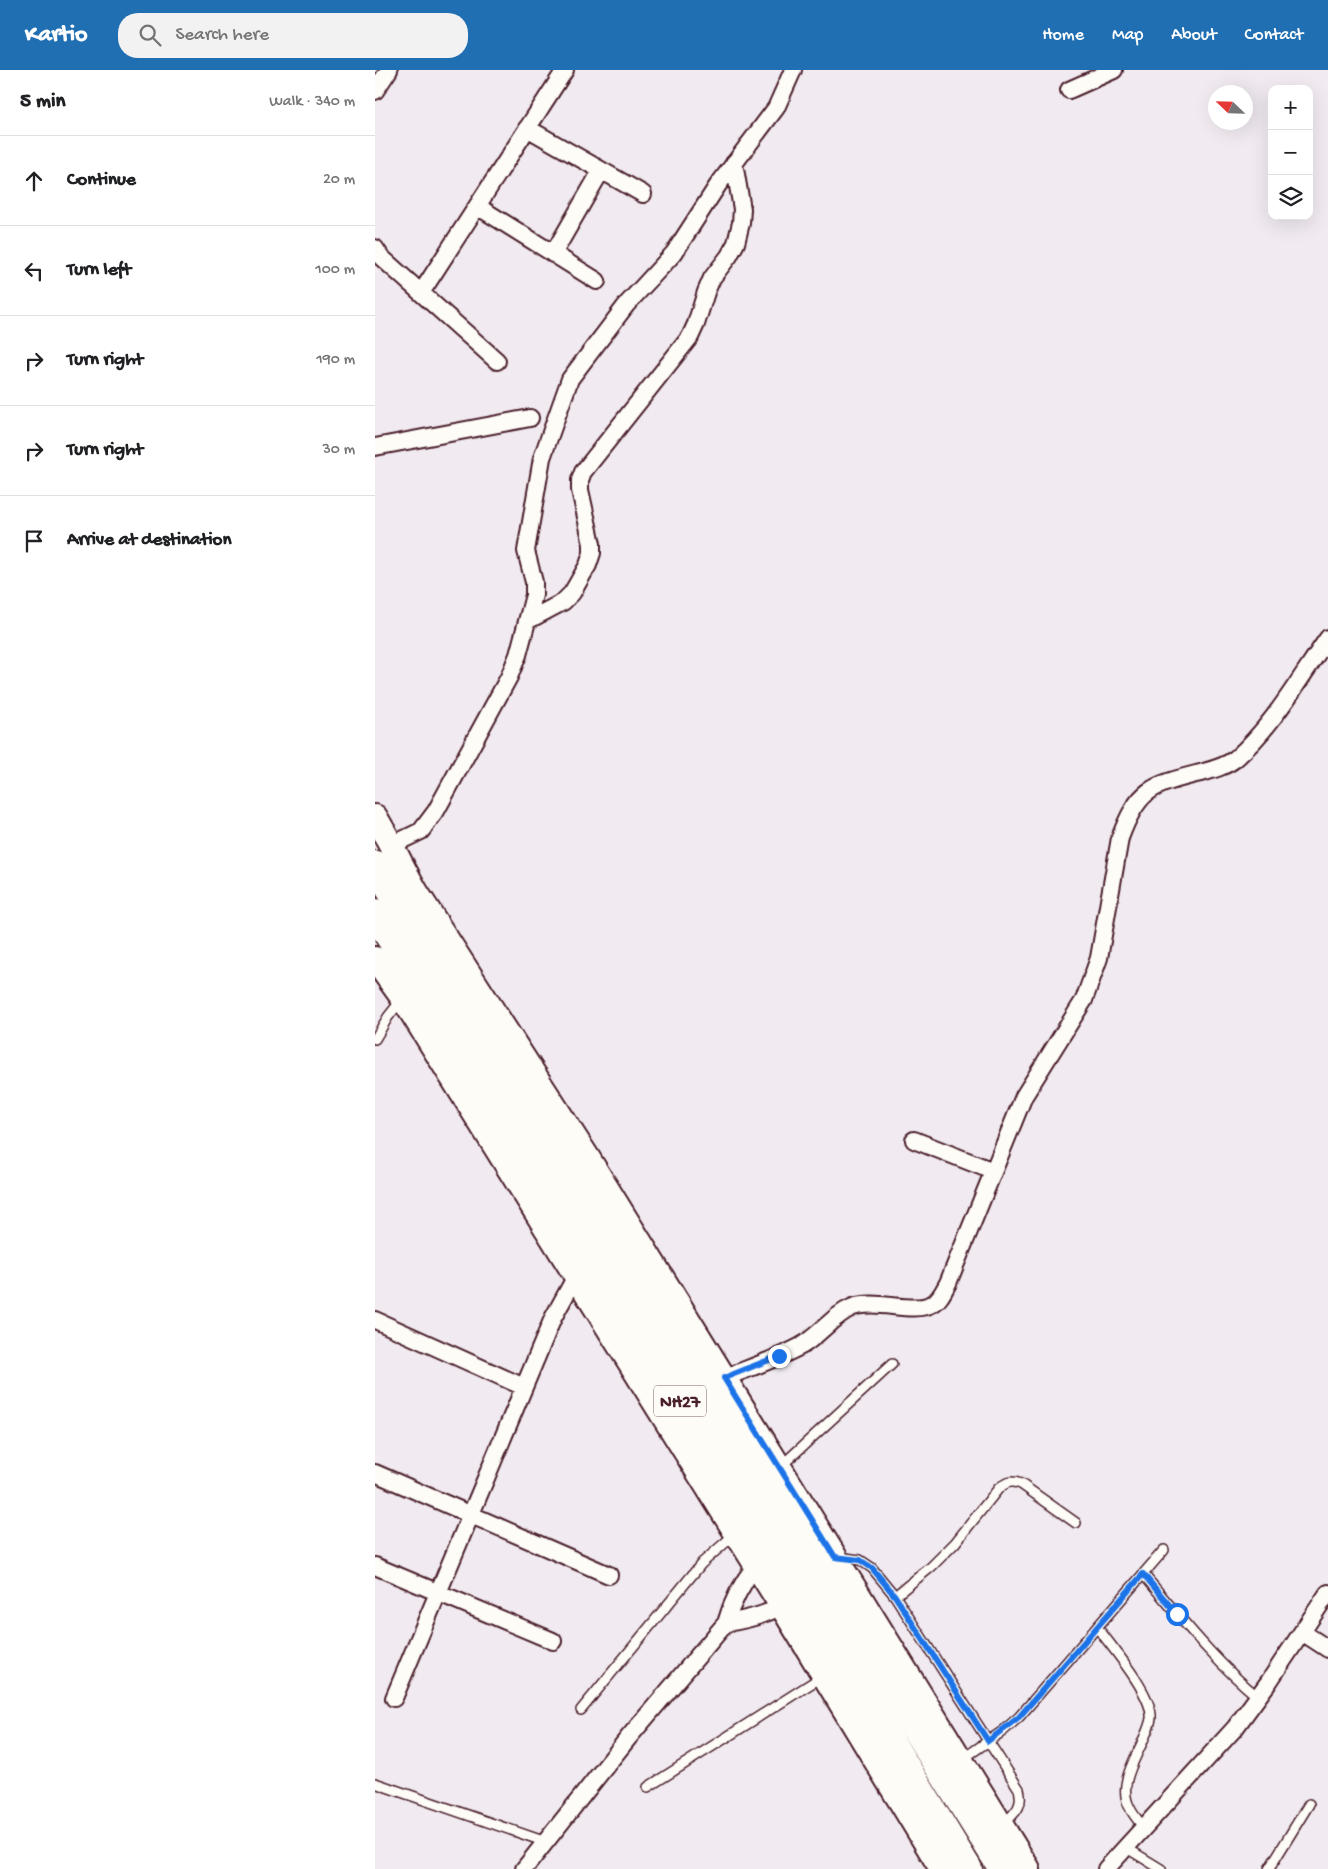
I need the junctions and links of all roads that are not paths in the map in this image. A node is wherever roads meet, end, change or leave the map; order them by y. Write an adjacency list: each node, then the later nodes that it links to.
1 (389, 70): 6 (street)
2 (565, 70): 7 (street)
3 (793, 70): 8 (street)
4 (1114, 70): 5 (street)
5 (1069, 90)
6 (375, 91)
7 (527, 128): 9 (street); 11 (street)
8 (735, 163): 19 (street); 19 (street)
9 (601, 171): 10 (street); 12 (street)
10 (643, 194)
11 (477, 206): 12 (street); 15 (street)
12 (553, 254): 14 (street)
13 (377, 255): 15 (street)
14 (597, 281)
15 (421, 293): 16 (street)
16 (497, 361)
17 (530, 418): 18 (street)
18 (375, 447)
19 (527, 621): 22 (street)
20 (1328, 638): 29 (street)
21 (375, 817): 22 (street)
22 (384, 855): 23 (highway, NH27)
23 (410, 902): 33 (street); 71 (highway, NH27)
24 (382, 924): 70 (highway, NH27)
25 (376, 961): 26 (street)
26 (403, 998): 27 (lane); 30 (street)
27 (375, 1040)
28 (914, 1140): 29 (street)
29 (993, 1171): 33 (street)
30 (576, 1276): 34 (street); 39 (street)
31 (375, 1320): 34 (street)
32 (892, 1364): 35 (lane)
33 (724, 1378): 35 (street)
34 (524, 1387): 37 (street)
35 (779, 1468): 41 (street)
36 (375, 1474): 37 (street)
37 (471, 1514): 44 (street); 46 (street)
38 (1076, 1524): 48 (lane)
39 (736, 1534): 42 (street); 58 (lane)
40 (1164, 1550): 45 (lane)
41 (835, 1557): 48 (lane); 60 (street)
42 (756, 1565): 49 (street); 50 (street)
43 (375, 1566): 46 (street)
44 (609, 1574)
45 (1143, 1574): 51 (lane); 56 (lane)
46 (438, 1593): 53 (street); 57 (street)
47 (1328, 1593): 52 (street)
48 (895, 1596): 59 (lane)
49 (782, 1606): 50 (street); 55 (street)
50 (725, 1623): 66 (street)
51 (1097, 1627): 59 (lane); 65 (lane)
52 (1302, 1632): 54 (street); 56 (street)
53 (553, 1641)
54 (1328, 1649)
55 (824, 1675): 62 (lane); 69 (street)
56 (1258, 1697): 65 (street)
57 (394, 1698)
58 (581, 1710)
59 (988, 1741): 60 (lane); 64 (lane)
60 (961, 1760): 64 (street)
61 (375, 1783): 66 (lane)
62 (648, 1787)
63 (1309, 1804): 75 (lane)
64 (1002, 1826): 72 (street)
65 (1143, 1827): 67 (street)
66 (546, 1842): 68 (street)
67 (1125, 1847): 73 (street); 74 (lane)
68 (524, 1869)
69 (942, 1869)
70 (968, 1869)
71 (1003, 1869)
72 (1028, 1869)
73 (1106, 1869)
74 (1161, 1869)
75 (1269, 1869)

